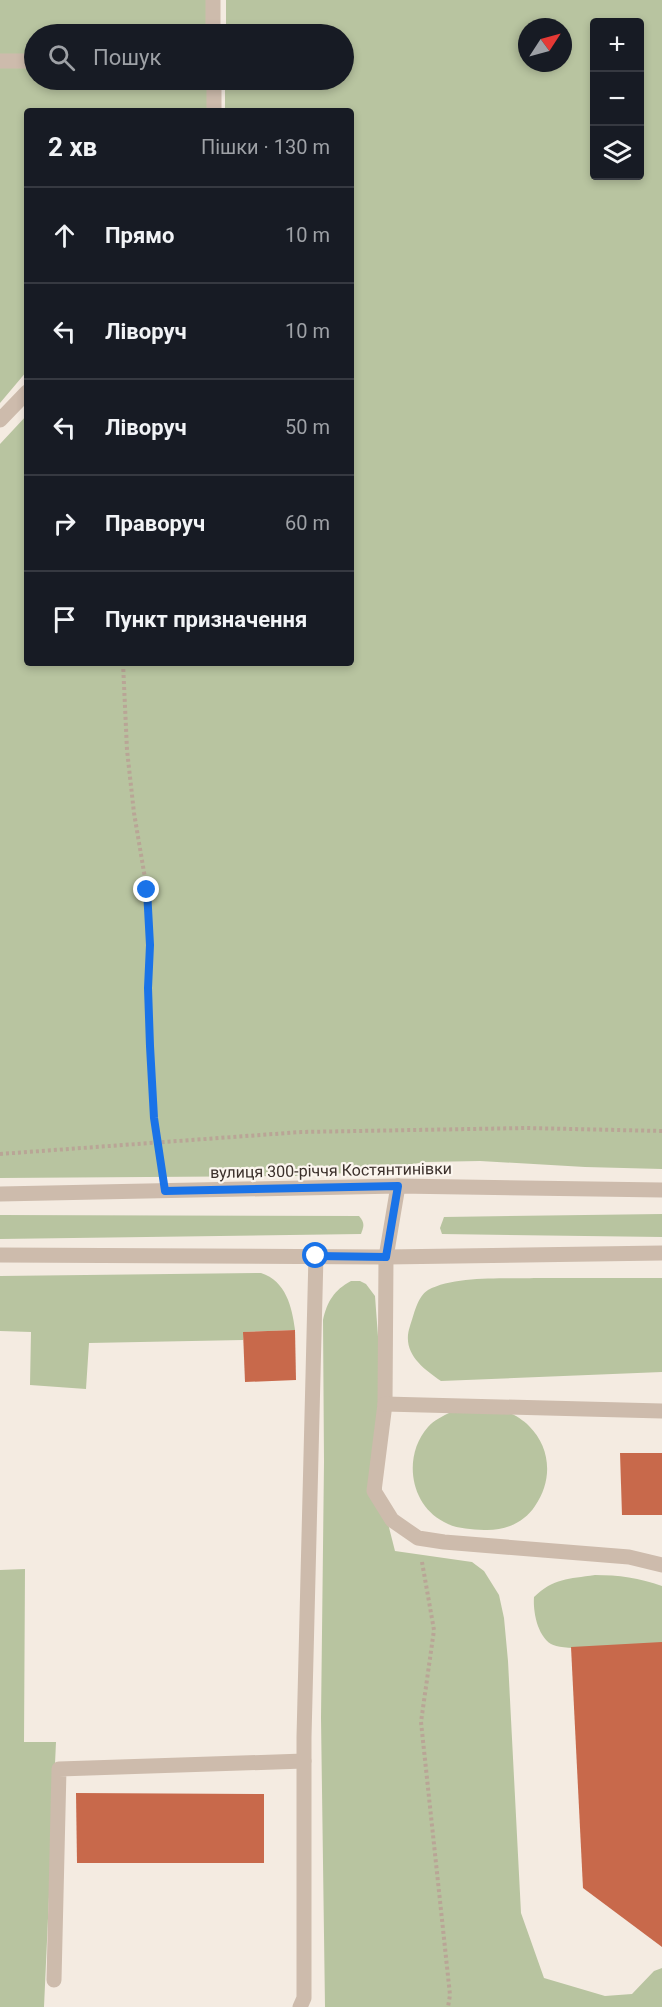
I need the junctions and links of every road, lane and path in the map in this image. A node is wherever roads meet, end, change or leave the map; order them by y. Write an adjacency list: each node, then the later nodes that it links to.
1 (213, 0): 2 (street)
2 (213, 24)
3 (0, 61): 4 (street)
4 (24, 61)
5 (214, 90): 6 (street)
6 (214, 108)
7 (24, 395): 8 (street)
8 (0, 420)
9 (123, 666): 11 (path)
10 (662, 1131): 11 (path)
11 (158, 1143): 12 (path); 15 (path)
12 (0, 1154)
13 (398, 1186): 14 (street, вулиця 300-річчя Костянтинівки); 15 (street, вулиця 300-річчя Костянтинівки); 20 (street)
14 (662, 1190)
15 (165, 1191): 16 (street, вулиця 300-річчя Костянтинівки)
16 (0, 1194)
17 (662, 1253): 20 (street)
18 (0, 1255): 19 (street)
19 (316, 1256): 20 (street); 25 (street)
20 (386, 1257): 21 (street)
21 (385, 1404): 22 (street); 23 (street)
22 (662, 1411)
23 (418, 1538): 24 (street); 28 (path)
24 (662, 1565)
25 (304, 1761): 26 (street); 27 (street)
26 (54, 1980)
27 (300, 2007)
28 (448, 2007)

